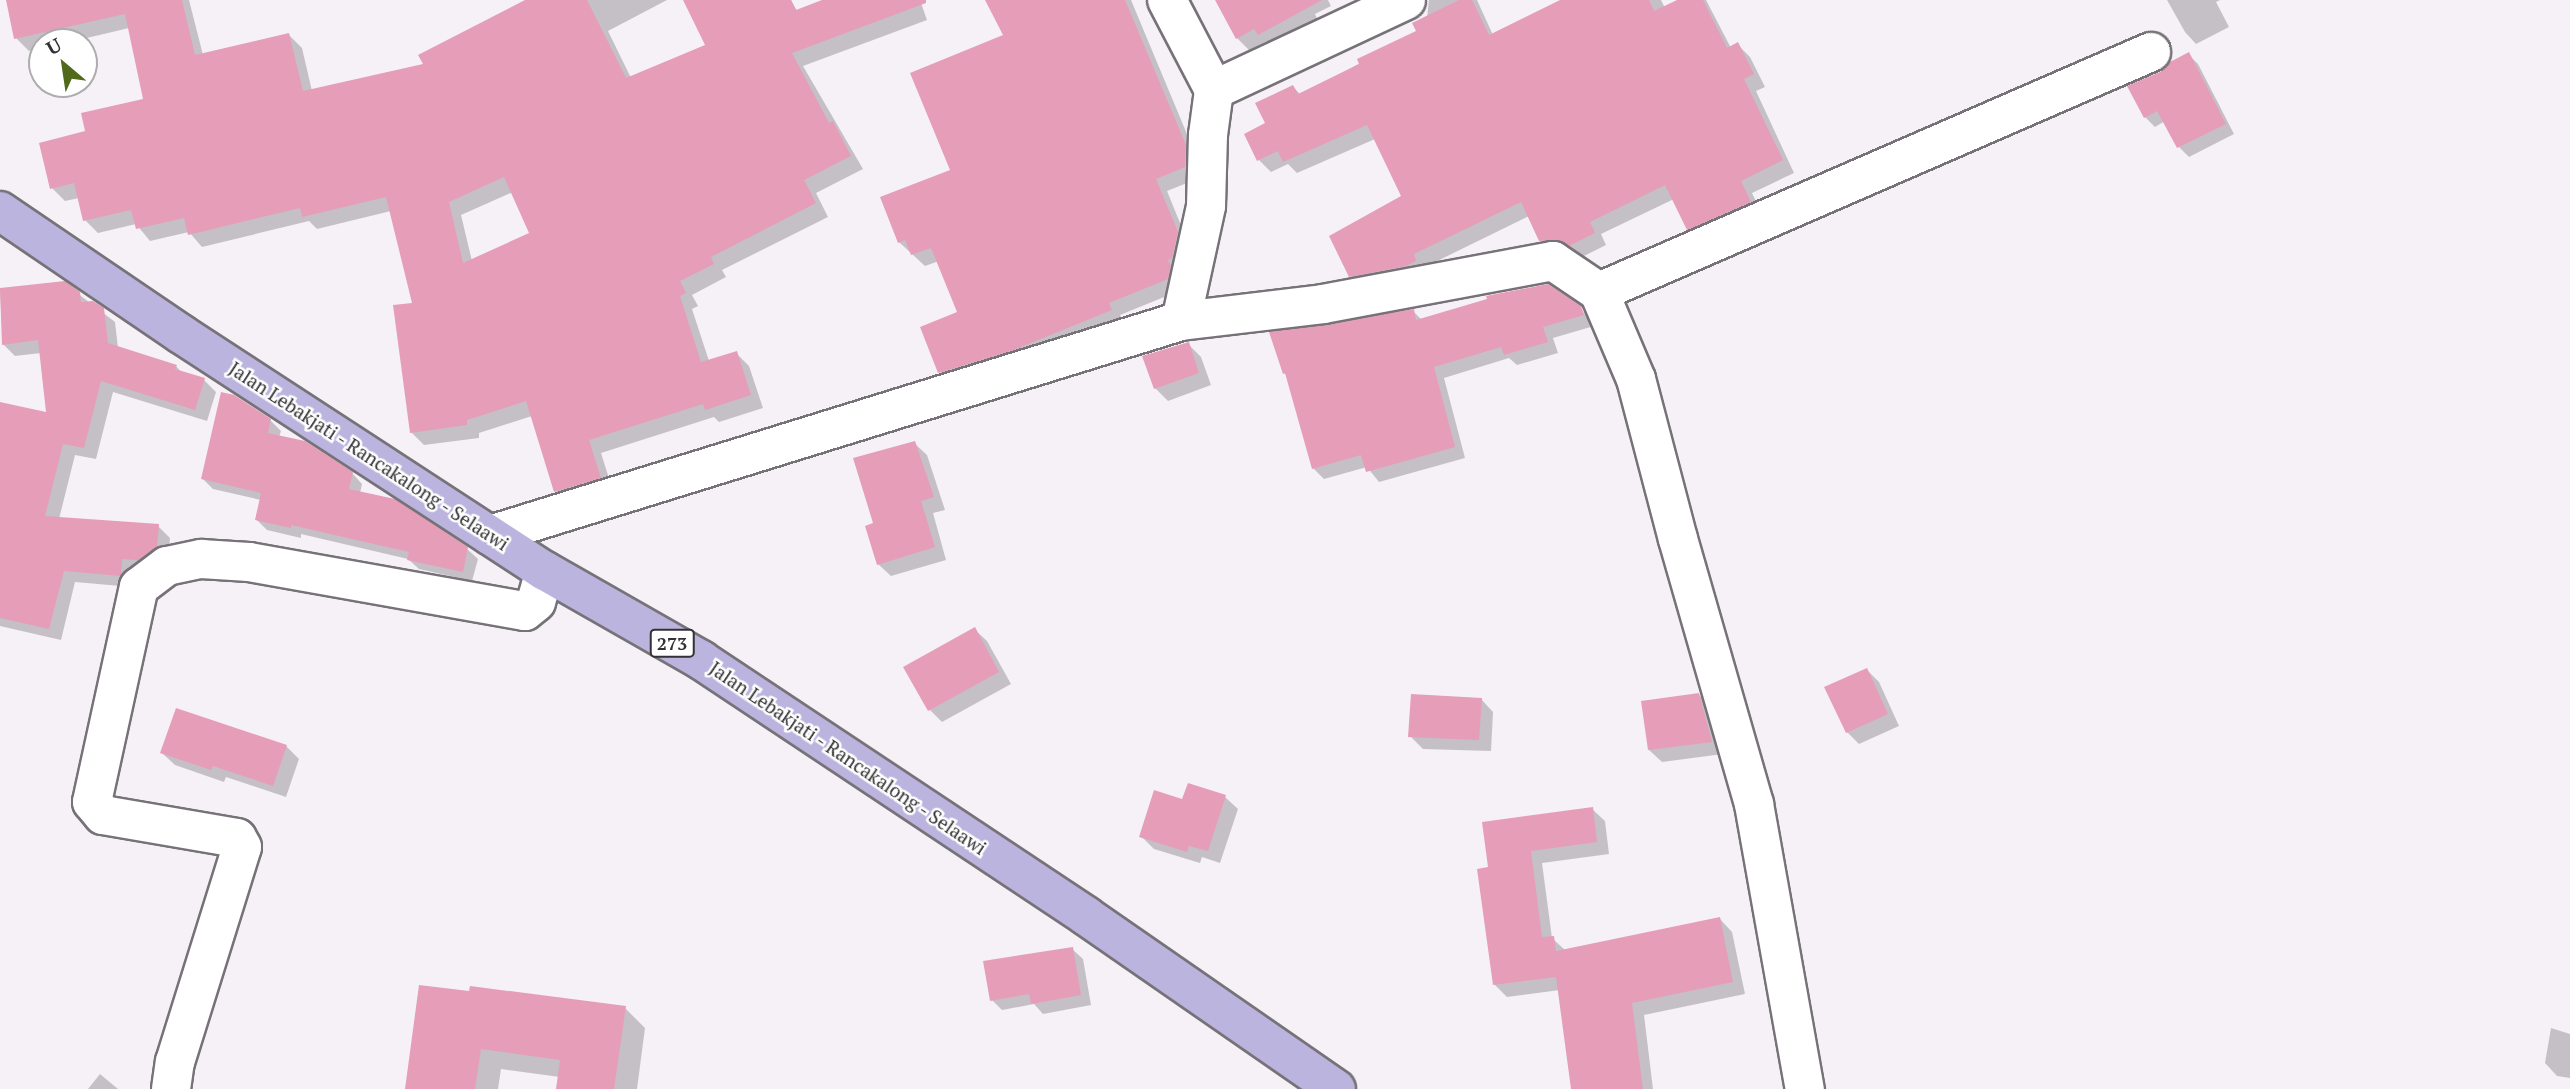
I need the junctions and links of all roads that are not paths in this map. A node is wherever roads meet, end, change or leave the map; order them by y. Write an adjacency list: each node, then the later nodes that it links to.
1 (1167, 0): 4 (street)
2 (1406, 0): 4 (street)
3 (2151, 52): 6 (street)
4 (1214, 90): 7 (street)
5 (0, 211): 8 (main road, Jalan Lebakjati - Rancakalong - Selaawi / 273)
6 (1599, 292): 7 (street); 12 (street)
7 (1181, 321): 8 (street)
8 (489, 535): 9 (main road, Jalan Lebakjati - Rancakalong - Selaawi / 273)
9 (545, 571): 10 (street); 11 (main road, Jalan Lebakjati - Rancakalong - Selaawi / 273)
10 (171, 1089)
11 (1336, 1089)
12 (1805, 1089)

